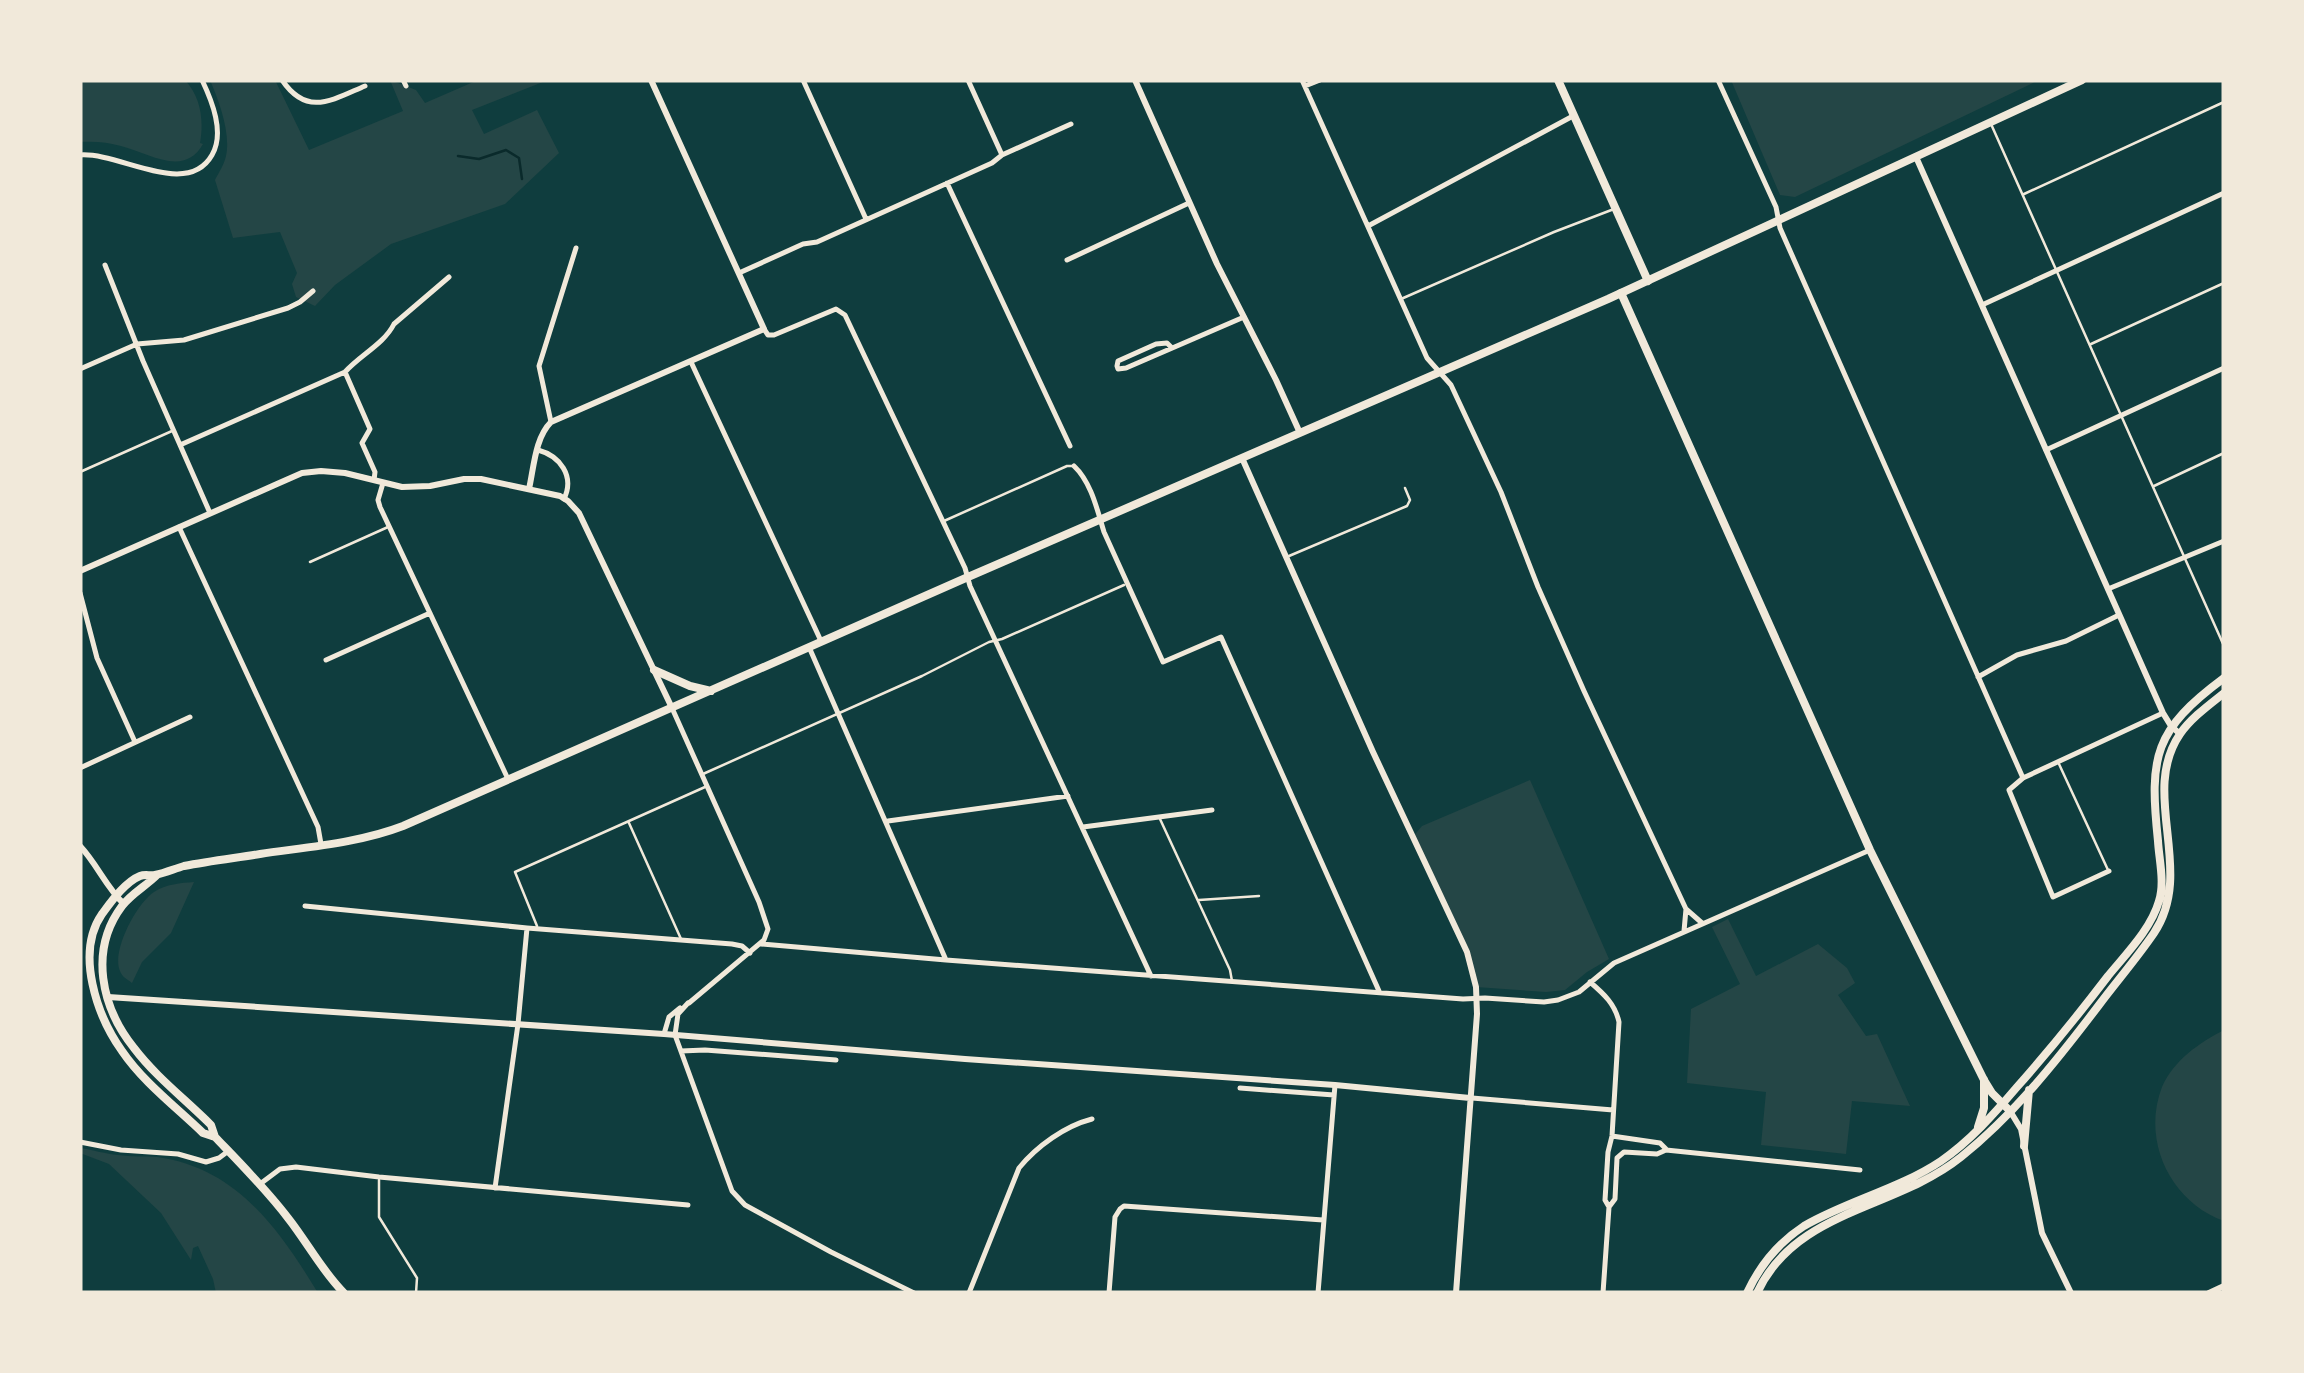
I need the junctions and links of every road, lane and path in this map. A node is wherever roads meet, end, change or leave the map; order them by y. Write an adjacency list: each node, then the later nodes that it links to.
1 (202, 80): 17 (street)
2 (282, 80): 12 (street)
3 (651, 80): 32 (street)
4 (803, 80): 25 (street)
5 (968, 80): 18 (street)
6 (1135, 80): 23 (street)
7 (1320, 80): 11 (street)
8 (1558, 80): 14 (main road)
9 (1718, 80): 26 (street)
10 (2082, 80): 15 (main road)
11 (1303, 83): 27 (street)
12 (365, 86)
13 (2224, 102): 22 (lane)
14 (1574, 116): 24 (main road); 27 (street)
15 (1990, 122): 19 (main road); 22 (lane)
16 (1070, 124): 18 (street)
17 (80, 155)
18 (1002, 156): 20 (street)
19 (1916, 157): 26 (main road); 39 (street)
20 (947, 183): 25 (street); 55 (street)
21 (2224, 193): 31 (street)
22 (2023, 195): 31 (lane)
23 (1190, 203): 29 (street); 40 (street)
24 (1615, 208): 34 (main road); 38 (lane)
25 (866, 219): 32 (street)
26 (1778, 221): 34 (main road); 91 (street)
27 (1368, 226): 38 (street)
28 (576, 248): 51 (street)
29 (1068, 260)
30 (105, 265): 42 (street)
31 (2058, 270): 39 (street); 43 (lane)
32 (739, 273): 41 (street)
33 (449, 277): 49 (street)
34 (1648, 281): 37 (main road)
35 (2224, 283): 43 (lane)
36 (313, 291): 42 (street)
37 (1620, 293): 48 (main road); 116 (main road)
38 (1400, 299): 48 (street)
39 (1982, 305): 57 (street)
40 (1244, 317): 44 (street); 53 (street)
41 (764, 329): 45 (street); 69 (street)
42 (138, 344): 47 (street); 52 (street)
43 (2090, 345): 50 (lane)
44 (1171, 347): 44 (street)
45 (690, 362): 51 (street); 86 (street)
46 (2224, 368): 50 (street)
47 (80, 369)
48 (1440, 371): 53 (main road); 124 (street)
49 (345, 372): 54 (street); 62 (street)
50 (2121, 415): 57 (street); 63 (lane)
51 (551, 422): 56 (street)
52 (173, 430): 54 (street); 61 (lane)
53 (1300, 432): 59 (main road)
54 (180, 445): 67 (street)
55 (1070, 446)
56 (538, 450): 65 (street); 66 (street)
57 (2046, 450): 79 (street)
58 (2224, 453): 63 (lane)
59 (1242, 458): 68 (main road); 73 (street)
60 (1074, 466): 68 (street); 69 (lane)
61 (80, 472)
62 (378, 481): 65 (street); 67 (street); 70 (street)
63 (2153, 486): 74 (lane)
64 (1406, 488): 73 (lane)
65 (529, 489): 66 (street)
66 (564, 499): 90 (street)
67 (210, 513): 71 (street)
68 (1101, 520): 77 (main road); 78 (street)
69 (942, 522): 77 (street)
70 (390, 526): 75 (lane); 81 (street)
71 (179, 527): 76 (street); 114 (street)
72 (2224, 542): 74 (street)
73 (1286, 557): 138 (street)
74 (2185, 558): 79 (street); 84 (lane)
75 (310, 562)
76 (80, 571)
77 (968, 577): 85 (street); 86 (main road)
78 (1128, 584): 85 (lane); 136 (street)
79 (2108, 589): 82 (street)
80 (80, 593): 101 (street)
81 (430, 613): 89 (street); 106 (street)
82 (2119, 615): 91 (street); 96 (street)
83 (2224, 623): 84 (lane)
84 (2216, 627): 87 (lane)
85 (996, 640): 97 (lane); 108 (street)
86 (821, 642): 88 (main road)
87 (2224, 646)
88 (809, 647): 93 (main road); 97 (street)
89 (326, 660)
90 (654, 670): 93 (main road); 95 (street)
91 (1978, 677): 105 (street)
92 (2224, 678): 99 (main road)
93 (711, 691): 95 (main road)
94 (2224, 693): 100 (main road)
95 (672, 708): 104 (street); 106 (main road)
96 (2163, 713): 99 (street); 102 (street)
97 (838, 714): 104 (lane); 111 (street)
98 (190, 717): 101 (street)
99 (2171, 726): 100 (street); 151 (main road)
100 (2180, 734): 148 (main road)
101 (135, 742): 103 (street)
102 (2058, 763): 105 (street); 117 (lane)
103 (80, 768)
104 (702, 774): 107 (street)
105 (2022, 778): 117 (street)
106 (508, 780): 114 (main road)
107 (707, 787): 112 (lane); 130 (street)
108 (1068, 796): 111 (street); 113 (street)
109 (1212, 810): 110 (street)
110 (1159, 817): 113 (street); 121 (lane)
111 (886, 821): 132 (street)
112 (628, 822): 127 (lane); 129 (lane)
113 (1083, 828): 133 (street)
114 (321, 844): 118 (main road)
115 (80, 846): 119 (street)
116 (1870, 850): 125 (street); 145 (main road)
117 (2108, 871)
118 (157, 875): 119 (main road); 122 (main road)
119 (116, 896): 122 (street); 156 (main road)
120 (1259, 896): 121 (lane)
121 (1198, 900): 134 (lane)
122 (124, 904): 137 (main road)
123 (305, 906): 126 (street)
124 (1686, 909): 125 (street); 128 (street)
125 (1705, 924): 128 (street)
126 (527, 928): 127 (street); 140 (street)
127 (538, 928): 129 (street)
128 (1683, 933): 135 (street)
129 (682, 940): 131 (street)
130 (761, 944): 131 (street); 132 (street)
131 (750, 953): 139 (street)
132 (946, 960): 133 (street)
133 (1151, 976): 134 (street)
134 (1232, 982): 136 (street)
135 (1590, 982): 138 (street); 152 (street)
136 (1379, 992): 138 (street)
137 (108, 997): 140 (street); 156 (main road)
138 (1477, 998): 150 (street)
139 (688, 1004): 141 (street); 142 (street)
140 (518, 1024): 141 (street); 164 (street)
141 (664, 1034): 142 (street)
142 (675, 1035): 143 (street); 146 (street)
143 (681, 1051): 144 (street); 173 (street)
144 (836, 1060)
145 (1984, 1080): 151 (main road); 154 (main road)
146 (1335, 1085): 149 (street); 150 (street)
147 (1240, 1088): 149 (street)
148 (2029, 1090): 151 (main road); 158 (main road)
149 (1334, 1096): 167 (street)
150 (1470, 1098): 152 (street); 177 (street)
151 (2006, 1107): 154 (main road); 158 (street); 180 (main road)
152 (1613, 1110): 155 (street)
153 (1092, 1118): 174 (street)
154 (1977, 1131): 179 (main road)
155 (1612, 1136): 159 (street); 166 (street)
156 (215, 1137): 160 (main road)
157 (80, 1142): 160 (street)
158 (2024, 1146): 181 (street)
159 (1666, 1150): 161 (street); 166 (street)
160 (228, 1151): 163 (main road)
161 (1860, 1170)
162 (380, 1178): 163 (street); 164 (street); 172 (lane)
163 (260, 1184): 168 (main road)
164 (495, 1188): 165 (street)
165 (688, 1205)
166 (1609, 1207): 178 (street)
167 (1323, 1220): 175 (street); 176 (street)
168 (332, 1281): 170 (main road); 171 (main road)
169 (2224, 1286): 182 (street)
170 (335, 1293)
171 (344, 1293)
172 (416, 1293)
173 (914, 1293)
174 (969, 1293)
175 (1109, 1293)
176 (1318, 1293)
177 (1456, 1293)
178 (1603, 1293)
179 (1746, 1293)
180 (1757, 1293)
181 (2071, 1293)
182 (2209, 1293)

